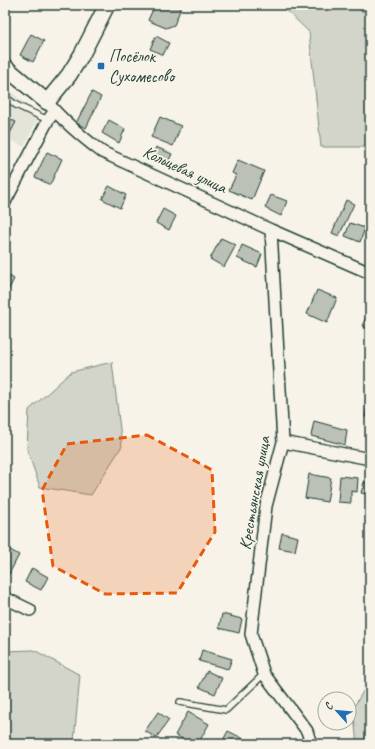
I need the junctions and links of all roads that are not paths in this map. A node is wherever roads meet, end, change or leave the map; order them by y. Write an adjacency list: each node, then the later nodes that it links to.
1 (107, 5): 4 (main road)
2 (5, 67): 4 (main road, Кольцевая улица)
3 (5, 97): 4 (lane)
4 (50, 111): 5 (street); 6 (street, Кольцевая улица)
5 (5, 202)
6 (271, 230): 7 (street, Кольцевая улица); 8 (street, Крестьянская улица)
7 (370, 273)
8 (283, 442): 9 (street); 12 (street, Крестьянская улица)
9 (370, 460)
10 (5, 598): 11 (street)
11 (30, 610)
12 (264, 674): 13 (lane); 14 (street, Крестьянская улица)
13 (180, 702)
14 (311, 744)

